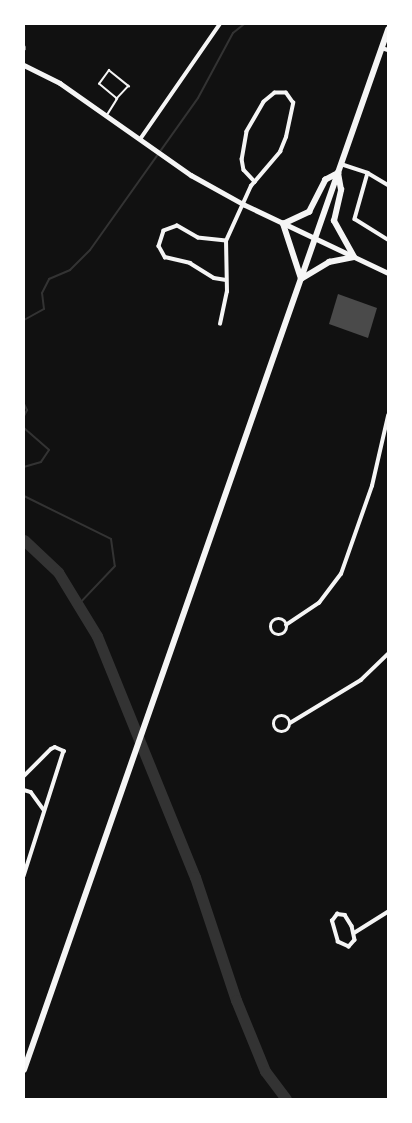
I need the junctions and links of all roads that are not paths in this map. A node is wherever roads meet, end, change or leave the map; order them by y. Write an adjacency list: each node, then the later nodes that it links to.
1 (220, 24): 8 (street)
2 (387, 34): 3 (main road)
3 (382, 48): 4 (street); 9 (main road)
4 (388, 50)
5 (24, 65): 7 (main road)
6 (117, 99): 6 (lane); 7 (lane)
7 (107, 114): 8 (main road)
8 (143, 139): 14 (main road)
9 (341, 164): 10 (main road); 11 (street)
10 (338, 173): 15 (main road); 16 (main road); 19 (main road)
11 (368, 174): 13 (street); 17 (street)
12 (255, 182): 12 (street); 14 (street)
13 (388, 185)
14 (243, 204): 15 (main road); 18 (street)
15 (283, 224): 16 (main road); 21 (main road)
16 (314, 240): 19 (main road); 21 (main road)
17 (388, 240)
18 (226, 241): 22 (street); 22 (street)
19 (354, 257): 20 (main road); 21 (main road)
20 (388, 273)
21 (301, 279): 34 (main road)
22 (226, 280): 23 (street)
23 (220, 324)
24 (388, 416): 25 (street)
25 (286, 625): 25 (street)
26 (388, 654): 27 (street)
27 (290, 723): 27 (street)
28 (24, 776): 30 (street)
29 (24, 790): 30 (street)
30 (44, 810): 31 (street)
31 (24, 876)
32 (388, 912): 33 (street)
33 (354, 933): 33 (street)
34 (24, 1067)

